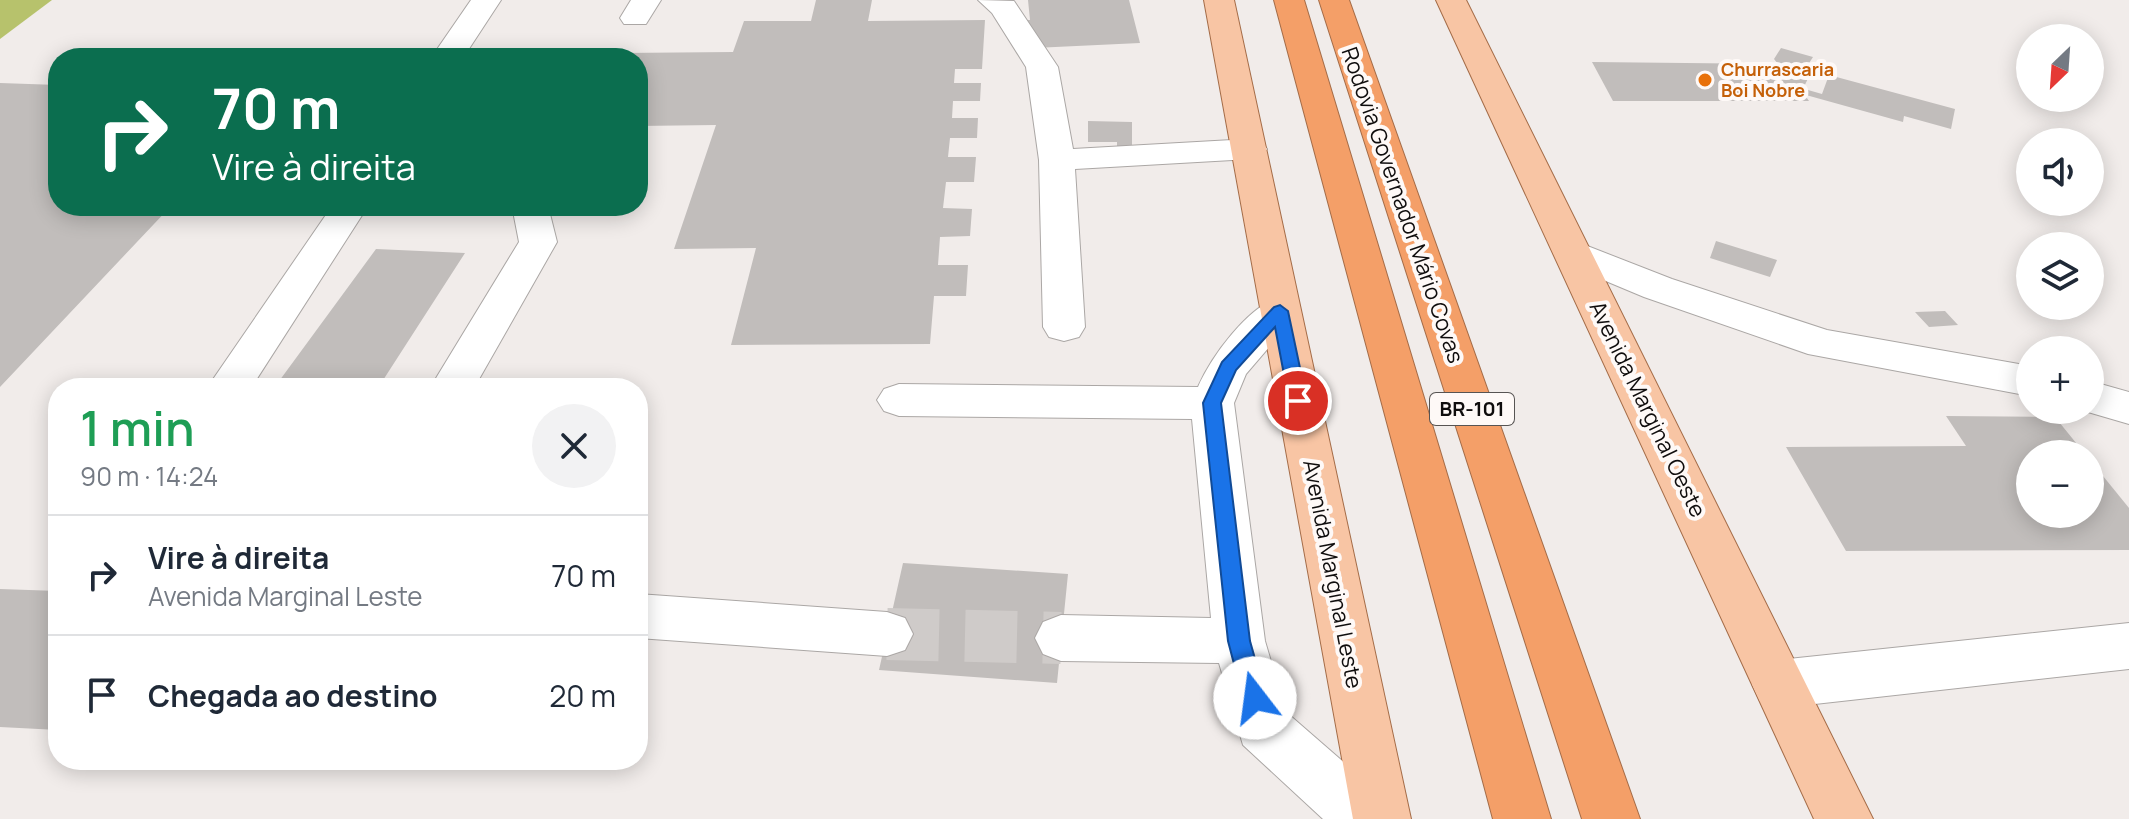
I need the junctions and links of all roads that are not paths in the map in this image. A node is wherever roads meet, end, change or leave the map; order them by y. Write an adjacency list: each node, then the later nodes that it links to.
1 (486, 0): 7 (lane)
2 (993, 0): 9 (lane)
3 (1219, 0): 8 (main road, Avenida Marginal Leste)
4 (1289, 0): 30 (highway, Rodovia Governador Mário Covas / BR-101)
5 (1334, 0): 31 (highway, Rodovia Governador Mário Covas / BR-101)
6 (1451, 0): 12 (main road, Avenida Marginal Oeste)
7 (454, 48)
8 (1250, 149): 9 (lane); 13 (main road, Avenida Marginal Leste)
9 (1057, 160): 14 (lane)
10 (343, 216): 15 (lane)
11 (532, 216): 16 (lane)
12 (1572, 252): 17 (lane); 27 (main road, Avenida Marginal Oeste)
13 (1280, 311): 20 (lane); 29 (main road, Avenida Marginal Leste)
14 (1064, 327)
15 (236, 378)
16 (458, 378)
17 (2016, 378)
18 (899, 400): 20 (lane)
19 (2104, 401): 21 (lane)
20 (1212, 403): 25 (lane)
21 (2129, 408)
22 (648, 617): 23 (lane)
23 (887, 634)
24 (1061, 638): 25 (lane)
25 (1239, 641): 28 (lane)
26 (2129, 646): 27 (lane)
27 (1779, 684): 32 (main road, Avenida Marginal Oeste)
28 (1365, 819)
29 (1382, 819)
30 (1522, 819)
31 (1611, 819)
32 (1844, 819)

